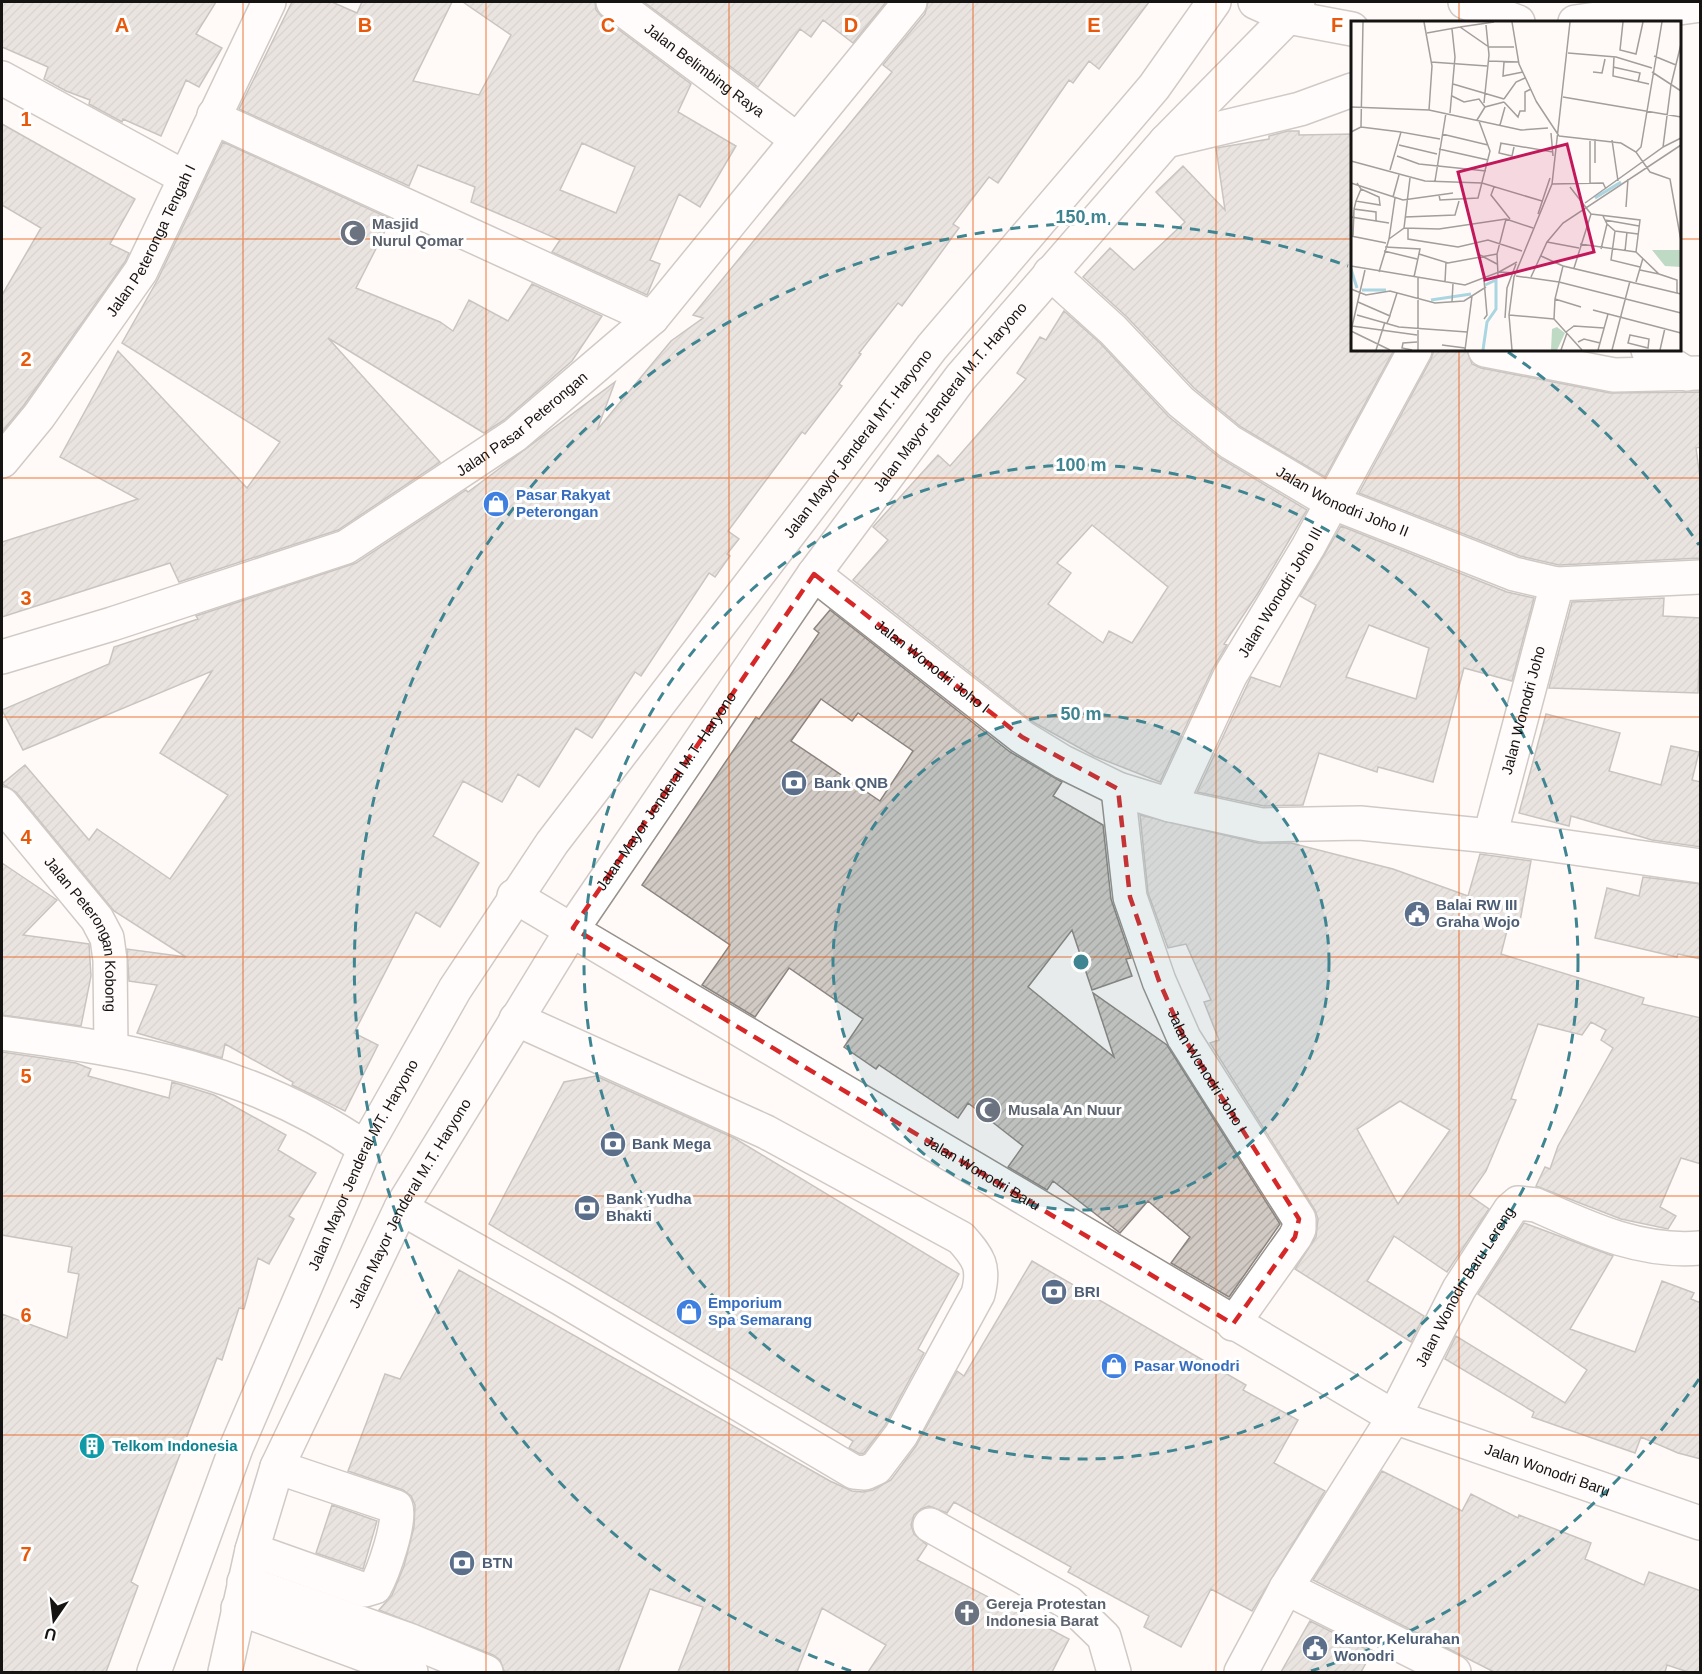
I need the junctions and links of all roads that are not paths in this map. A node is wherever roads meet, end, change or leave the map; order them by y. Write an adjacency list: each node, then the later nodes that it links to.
1 (268, 2): 14 (main road, Jalan Peteronga Tengah I)
2 (613, 2): 15 (main road, Jalan Belimbing Raya)
3 (910, 2): 15 (main road, Jalan Pasar Peterongan)
4 (1214, 2): 35 (main road, Jalan Mayor Jenderal MT. Haryono)
5 (1255, 2): 8 (main road)
6 (1465, 2): 9 (main road)
7 (1701, 5): 10 (main road)
8 (1293, 9): 11 (main road); 16 (main road, Jalan Mayor Jenderal M.T. Haryono)
9 (1502, 19)
10 (1582, 21)
11 (1351, 28)
12 (2, 78): 17 (main road)
13 (1351, 91): 16 (main road)
14 (214, 115): 17 (main road, Jalan Peteronga Tengah I); 19 (main road)
15 (796, 140): 19 (main road, Jalan Pasar Peterongan)
16 (1166, 141): 18 (main road, Jalan Mayor Jenderal M.T. Haryono)
17 (184, 177): 24 (main road, Jalan Peteronga Tengah I)
18 (1050, 273): 25 (main road, Jalan Wonodri Joho II); 26 (main road, Jalan Mayor Jenderal M.T. Haryono)
19 (652, 318): 29 (main road, Jalan Pasar Peterongan)
20 (1414, 351): 25 (main road, Jalan Wonodri Joho III)
21 (1490, 351): 23 (main road)
22 (1650, 351): 23 (main road)
23 (1694, 373)
24 (2, 460)
25 (1331, 502): 28 (main road, Jalan Wonodri Joho II); 32 (main road, Jalan Wonodri Joho III)
26 (814, 574): 30 (main road, Jalan Wonodri Joho I); 36 (main road, Jalan Mayor Jenderal M.T. Haryono)
27 (1701, 577): 28 (main road, Jalan Wonodri Joho II)
28 (1557, 584): 33 (main road, Jalan Wonodri Joho)
29 (2, 657)
30 (1118, 789): 32 (main road, Jalan Wonodri Joho I); 43 (main road, Jalan Wonodri Joho I)
31 (2, 804): 39 (main road, Jalan Peterongan Kobong)
32 (1170, 805): 33 (main road, Jalan Wonodri Joho I)
33 (1490, 836): 34 (main road, Jalan Wonodri Joho I)
34 (1701, 866)
35 (514, 896): 36 (main road); 40 (main road, Jalan Mayor Jenderal MT. Haryono)
36 (573, 928): 37 (main road, Jalan Mayor Jenderal M.T. Haryono); 43 (main road, Jalan Wonodri Baru)
37 (516, 1019): 41 (main road, Jalan Mayor Jenderal M.T. Haryono); 41 (main road)
38 (2, 1033): 39 (main road)
39 (111, 1048): 40 (main road)
40 (365, 1148): 52 (main road, Jalan Mayor Jenderal MT. Haryono)
41 (401, 1208): 45 (main road, Jalan Mayor Jenderal M.T. Haryono)
42 (1701, 1248): 44 (main road, Jalan Wonodri Baru Lereng)
43 (1233, 1324): 44 (main road, Jalan Wonodri Baru)
44 (1394, 1417): 46 (main road, Jalan Wonodri Baru); 49 (main road)
45 (277, 1467): 48 (main road, Jalan Mayor Jenderal M.T. Haryono); 48 (main road)
46 (1701, 1523)
47 (930, 1525): 55 (main road)
48 (252, 1550): 50 (main road, Jalan Mayor Jenderal M.T. Haryono)
49 (1287, 1588): 56 (main road); 57 (main road)
50 (242, 1595): 51 (main road, Jalan Mayor Jenderal M.T. Haryono); 53 (main road); 54 (main road)
51 (223, 1668)
52 (154, 1672)
53 (411, 1672)
54 (486, 1672)
55 (1114, 1672)
56 (1241, 1672)
57 (1454, 1672)

